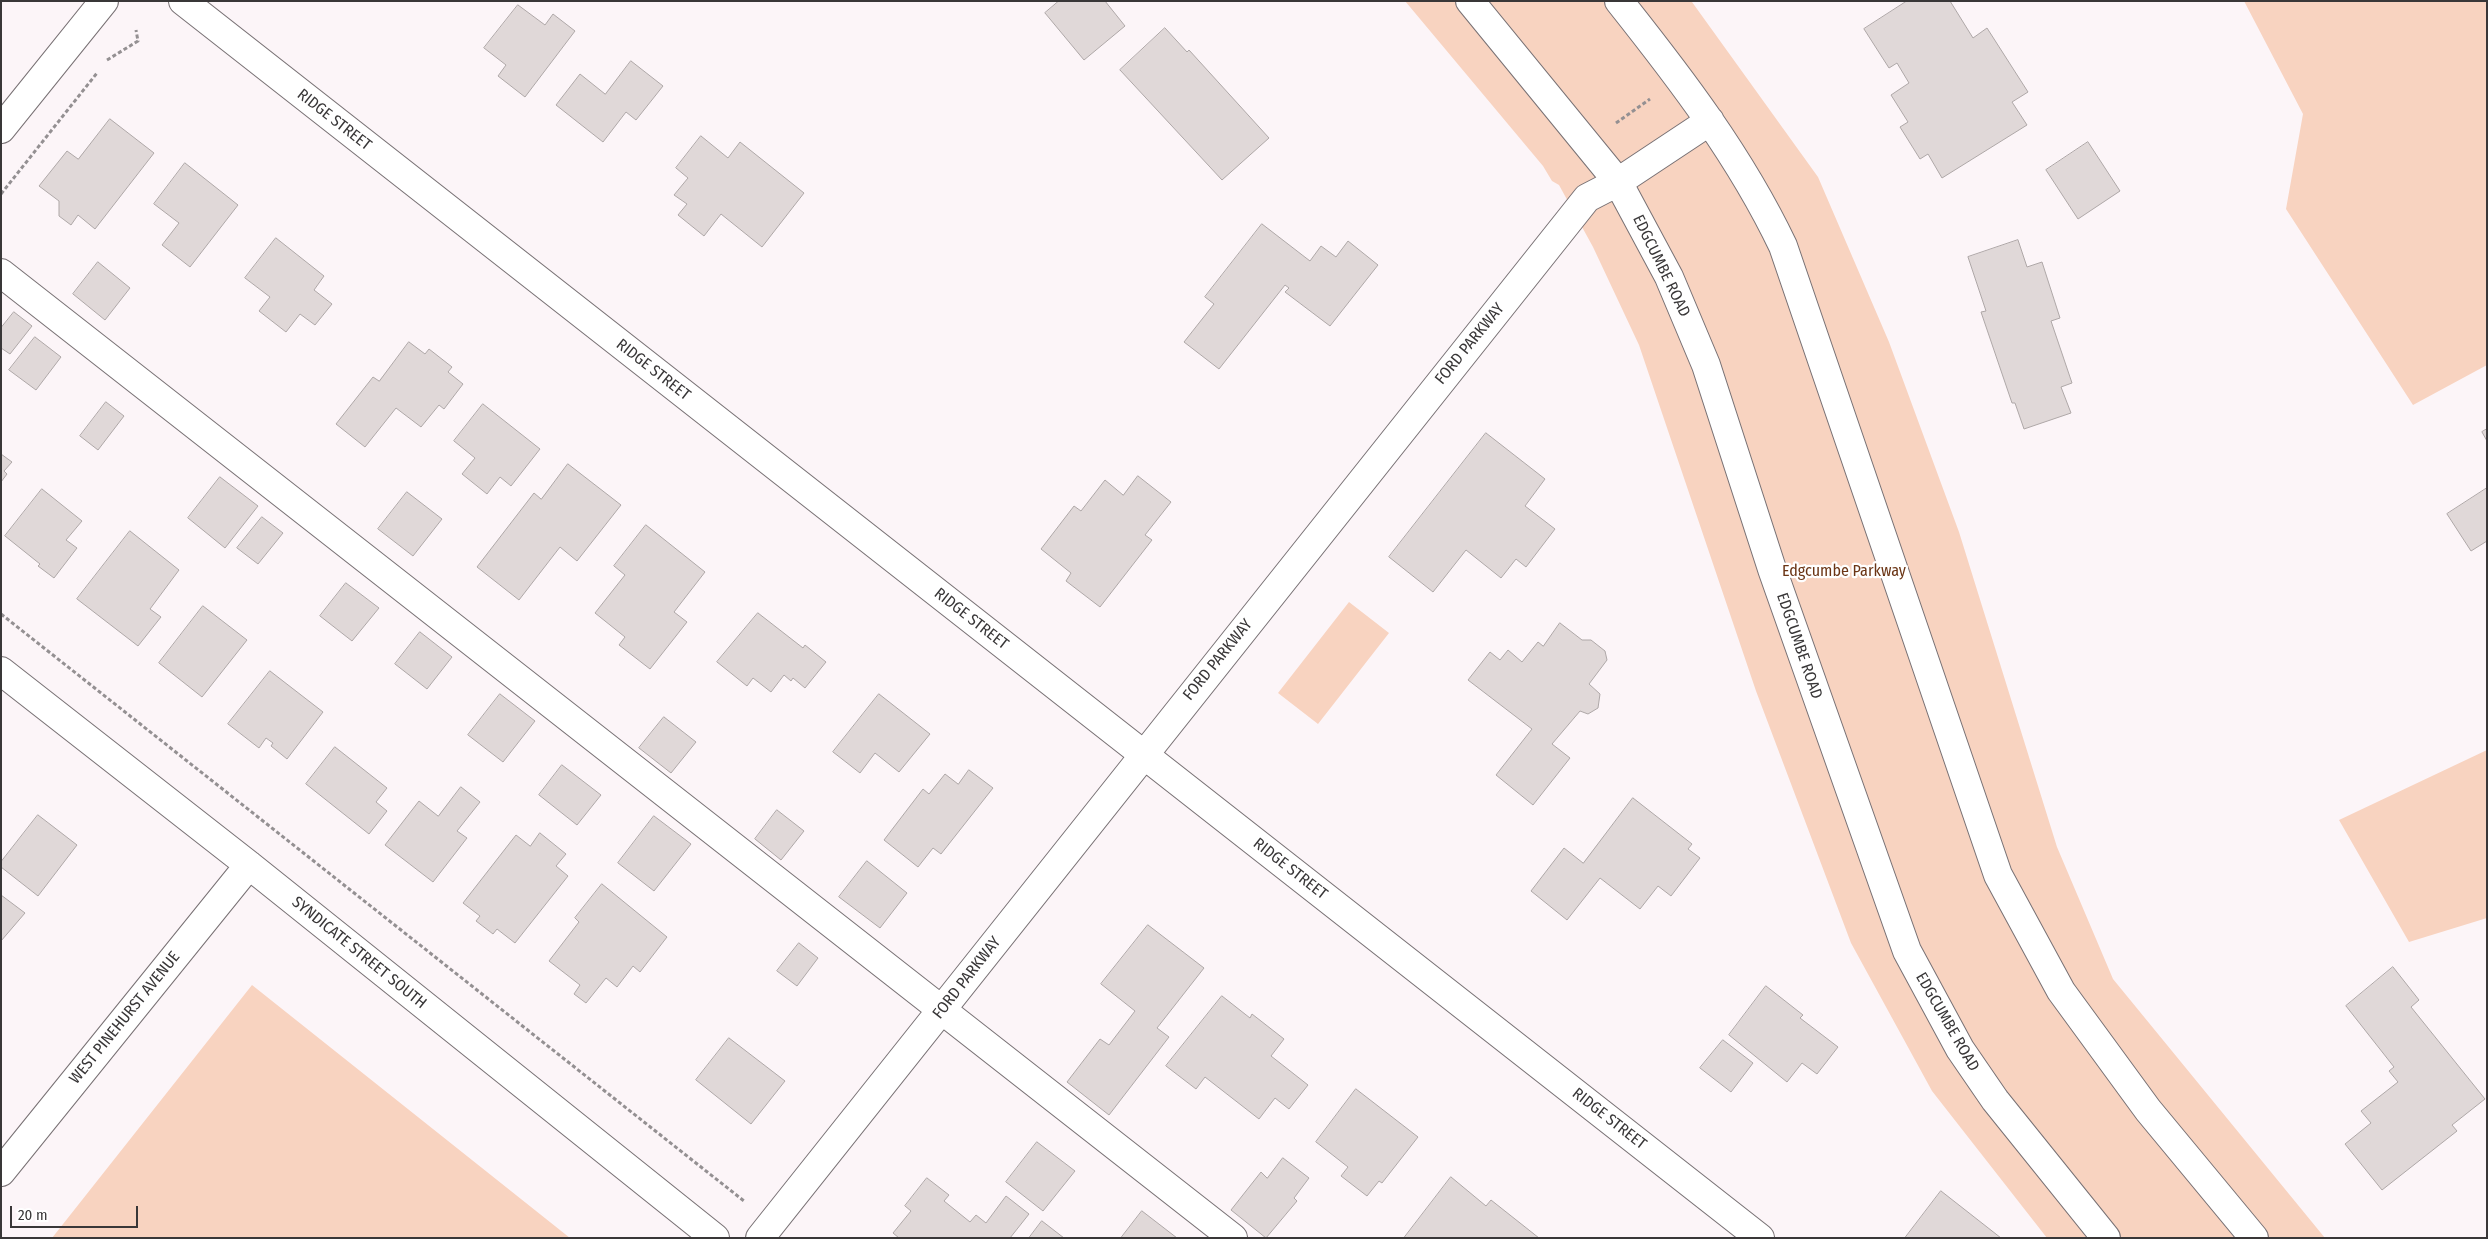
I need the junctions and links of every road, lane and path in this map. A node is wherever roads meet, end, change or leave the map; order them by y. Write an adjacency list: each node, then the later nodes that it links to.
1 (104, 1): 8 (street)
2 (183, 1): 15 (street, RIDGE STREET)
3 (1470, 1): 10 (street, EDGCUMBE ROAD)
4 (1619, 1): 7 (street)
5 (136, 30): 11 (path)
6 (1654, 95): 9 (path)
7 (1710, 120): 10 (street, FORD PARKWAY); 25 (street)
8 (1, 129)
9 (1608, 129)
10 (1618, 182): 15 (street, FORD PARKWAY); 24 (street, EDGCUMBE ROAD)
11 (1, 194)
12 (1, 273): 17 (street)
13 (1, 614): 19 (path)
14 (1, 671): 16 (street, SYNDICATE STREET SOUTH)
15 (1143, 754): 17 (street, FORD PARKWAY); 23 (street, RIDGE STREET)
16 (249, 865): 18 (street, WEST PINEHURST AVENUE); 20 (street, SYNDICATE STREET SOUTH)
17 (942, 1010): 21 (street, FORD PARKWAY); 22 (street)
18 (1, 1172)
19 (746, 1203)
20 (715, 1238)
21 (760, 1238)
22 (1233, 1238)
23 (1760, 1238)
24 (2106, 1238)
25 (2254, 1238)

